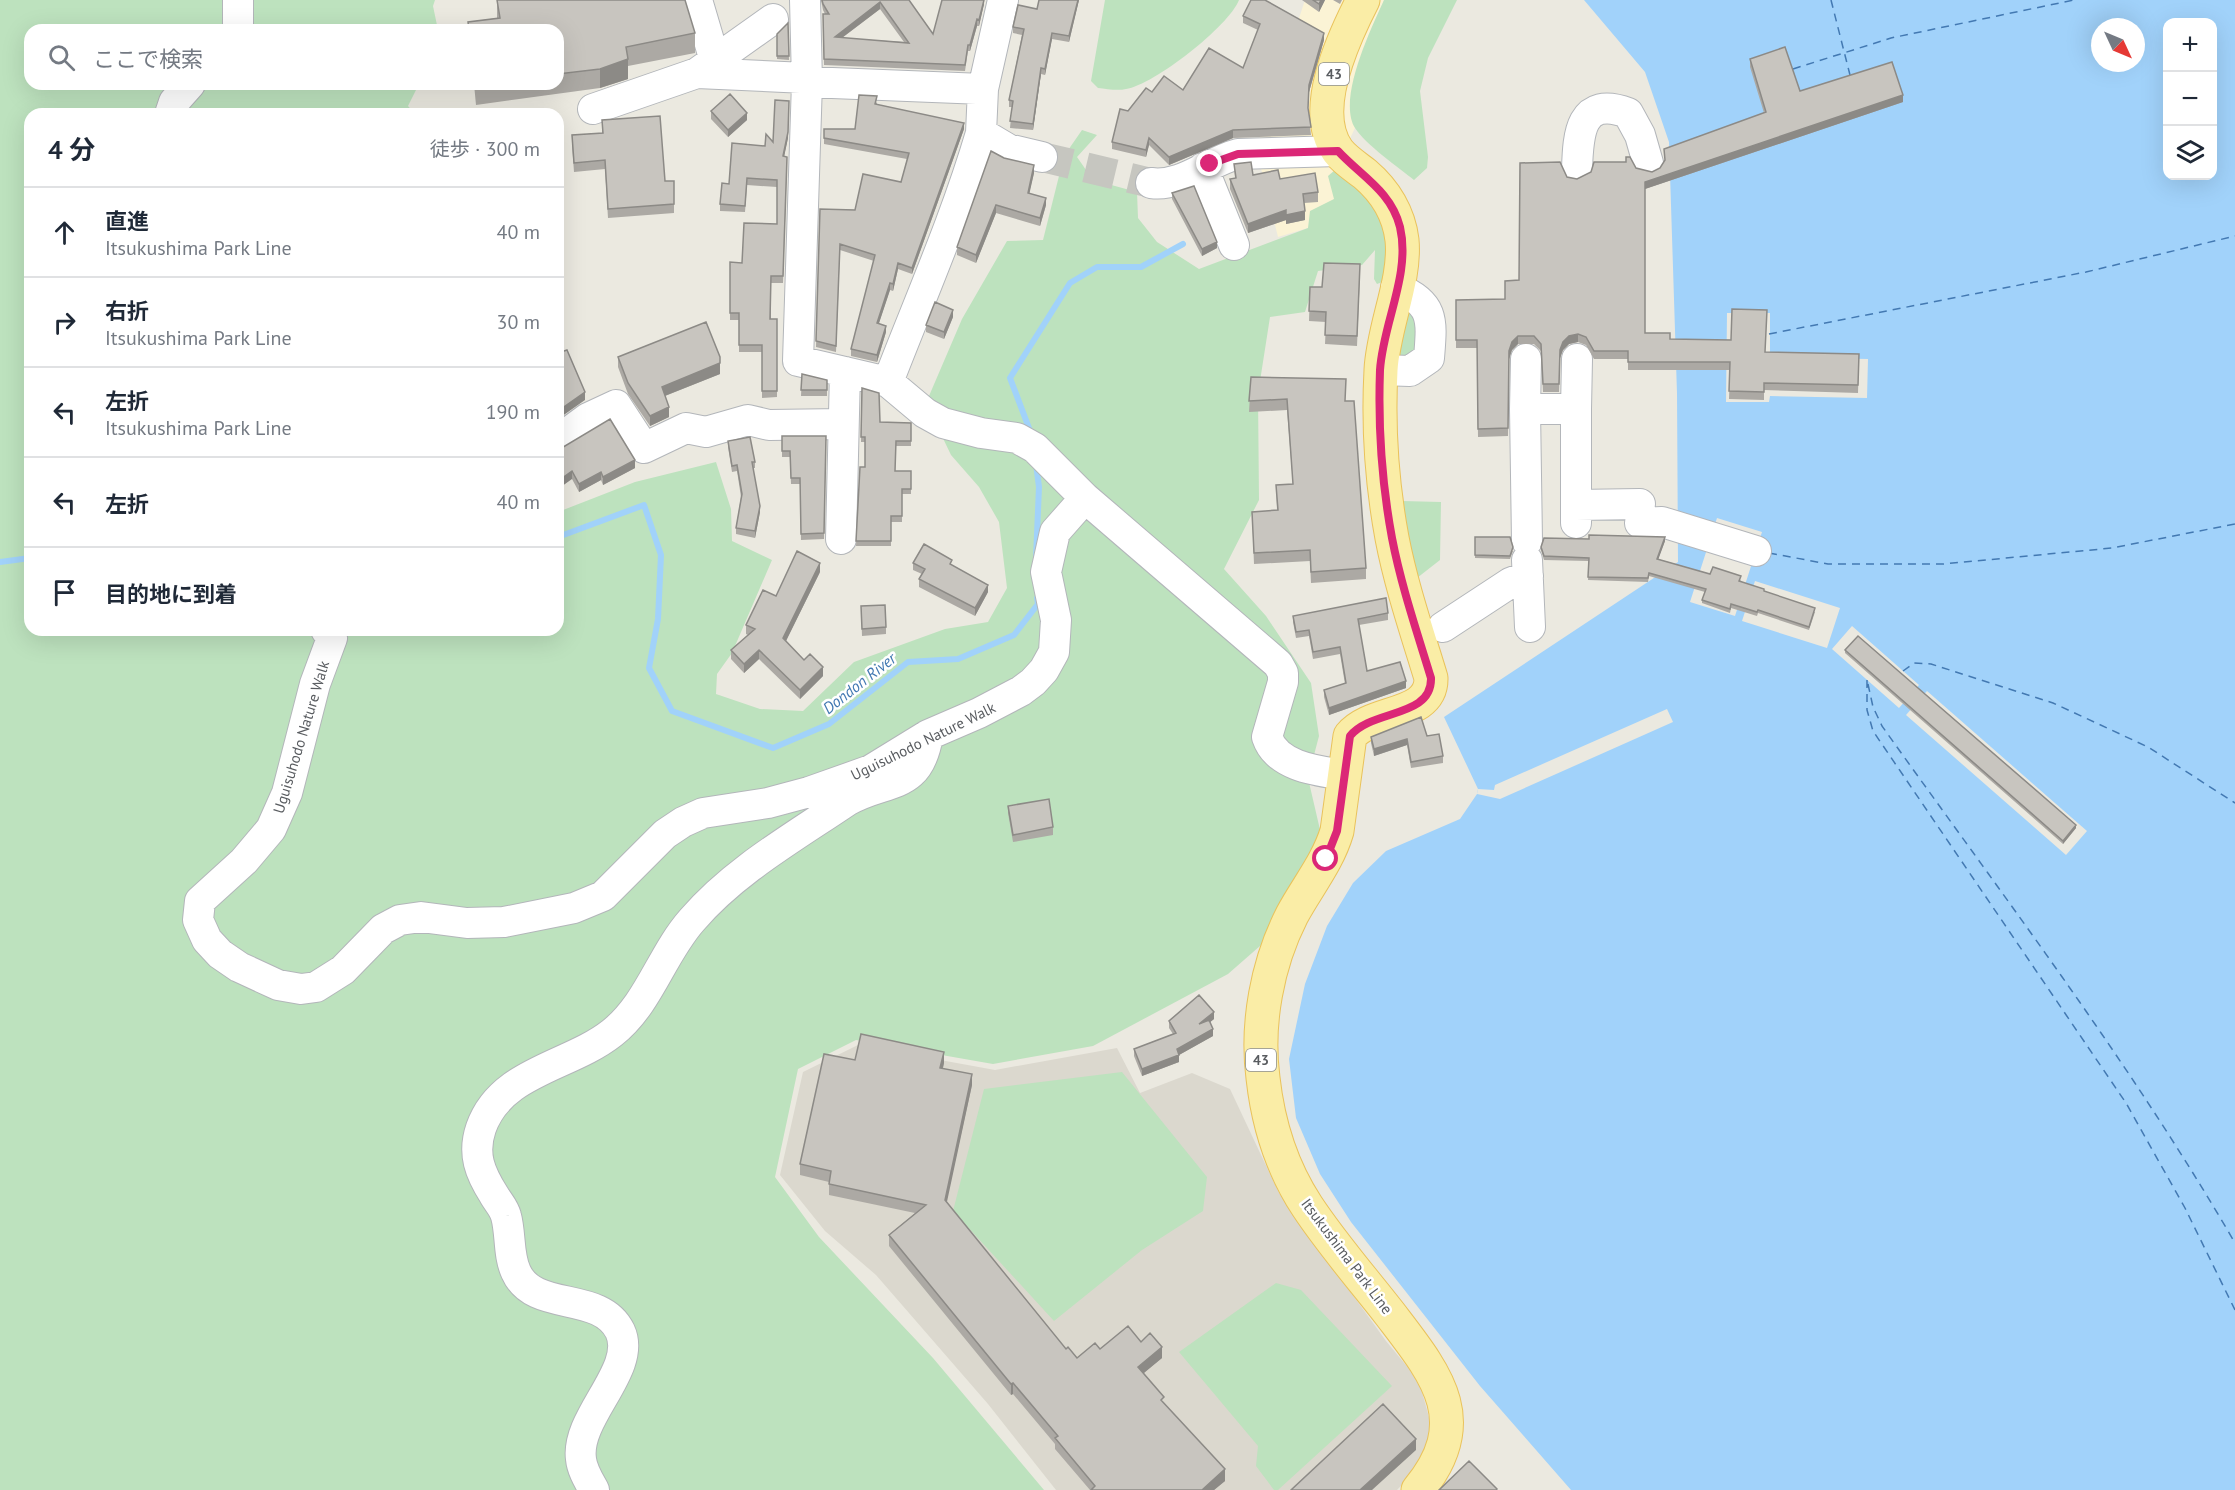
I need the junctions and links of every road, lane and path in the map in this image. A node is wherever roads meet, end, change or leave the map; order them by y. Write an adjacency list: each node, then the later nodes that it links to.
1 (238, 0): 7 (street)
2 (697, 0): 8 (street)
3 (805, 0): 9 (street)
4 (1003, 0): 10 (street)
5 (1363, 0): 15 (main road, Itsukushima Park Line / 43)
6 (773, 19): 8 (street)
7 (238, 24)
8 (706, 68): 9 (street); 13 (street)
9 (806, 80): 10 (street); 26 (street)
10 (983, 89): 14 (street)
11 (183, 90): 12 (street)
12 (173, 108)
13 (593, 109)
14 (981, 134): 16 (street); 27 (street)
15 (1338, 151): 18 (street); 22 (main road, Itsukushima Park Line / 43)
16 (1042, 157)
17 (1648, 163): 19 (street)
18 (1203, 168): 20 (street); 21 (street)
19 (1577, 170)
20 (1151, 183)
21 (1234, 245)
22 (1396, 288): 25 (main road, Itsukushima Park Line / 43); 25 (street)
23 (1526, 359): 28 (street)
24 (1577, 359): 29 (street)
25 (1380, 370): 40 (main road, Itsukushima Park Line / 43)
26 (845, 372): 27 (street); 30 (street)
27 (888, 382): 32 (street)
28 (1525, 409): 29 (street); 35 (street)
29 (1576, 409): 34 (street)
30 (843, 424): 31 (street); 33 (street)
31 (564, 436)
32 (1085, 498): 39 (street, Uguisuhodo Nature Walk); 40 (street)
33 (841, 539)
34 (1756, 551)
35 (1527, 559): 36 (street); 37 (street)
36 (1443, 627)
37 (1530, 627)
38 (330, 636): 39 (street, Uguisuhodo Nature Walk)
39 (928, 735): 41 (street)
40 (1344, 775): 42 (main road, Itsukushima Park Line / 43)
41 (594, 1490)
42 (1418, 1490)

